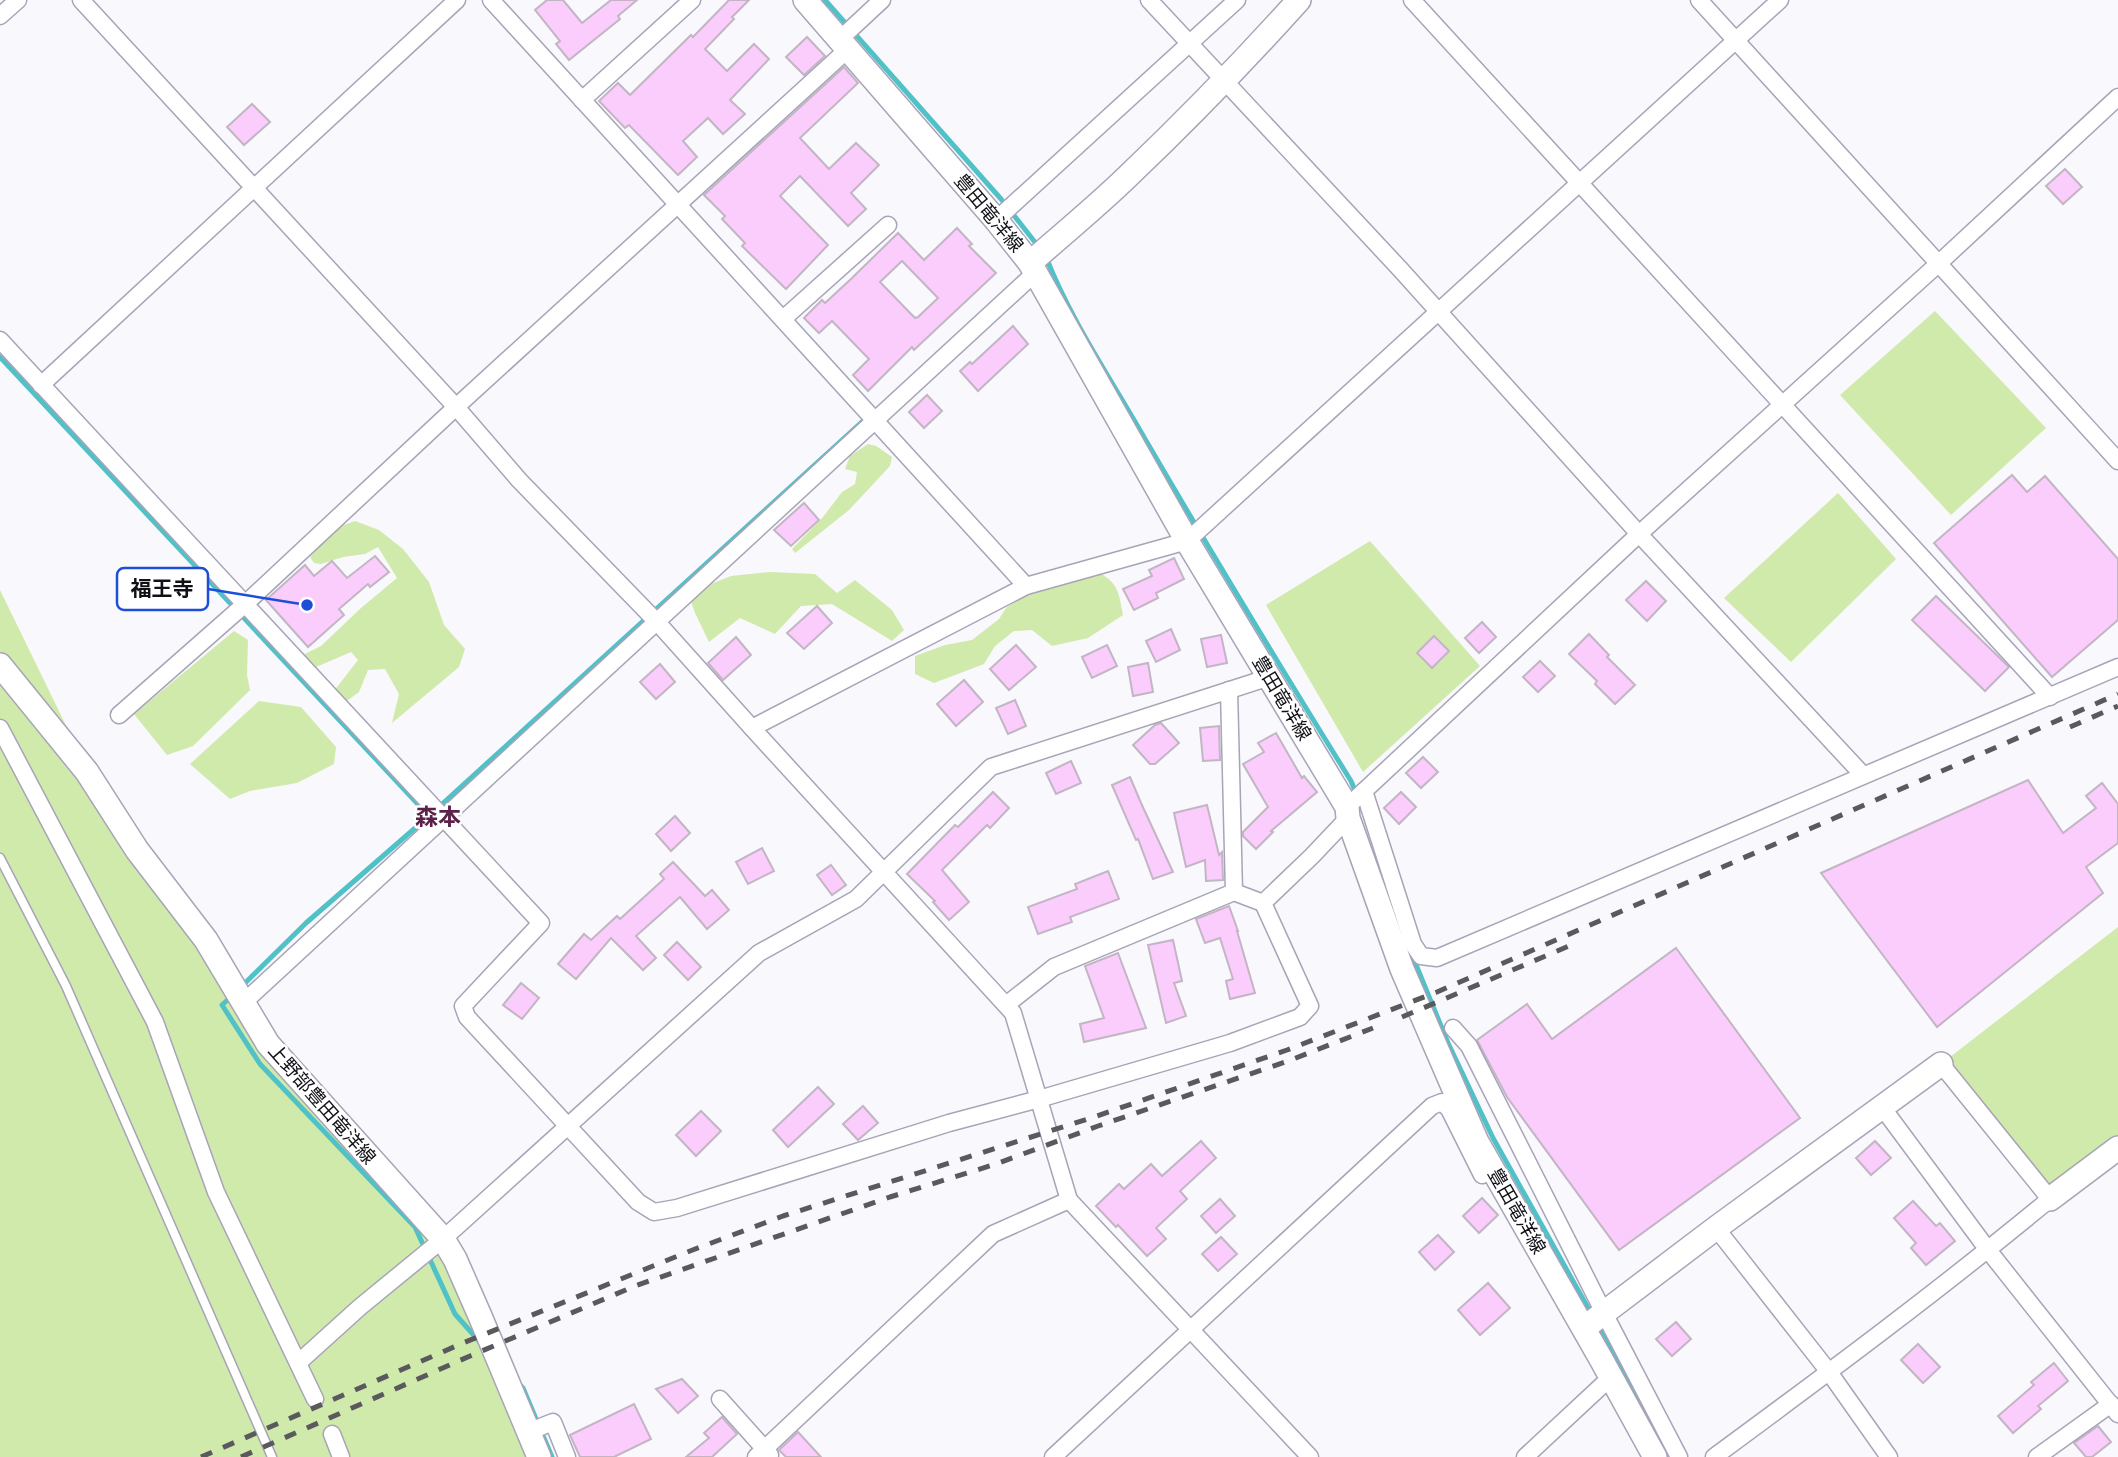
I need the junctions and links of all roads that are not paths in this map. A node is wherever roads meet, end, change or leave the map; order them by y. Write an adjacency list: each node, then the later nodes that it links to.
1 (18, 0): 14 (street)
2 (81, 0): 22 (street)
3 (457, 0): 22 (street)
4 (491, 0): 20 (street)
5 (692, 0): 20 (street)
6 (805, 0): 17 (main road, 豊田竜洋線)
7 (882, 0): 17 (street)
8 (1149, 0): 16 (street)
9 (1237, 0): 16 (street)
10 (1299, 0): 18 (main road)
11 (1412, 0): 21 (street)
12 (1699, 0): 15 (street)
13 (1780, 0): 15 (street)
14 (0, 16)
15 (1736, 41): 21 (street); 26 (street)
16 (1189, 44): 18 (street); 24 (street)
17 (843, 45): 23 (street); 24 (main road, 豊田竜洋線)
18 (1224, 82): 27 (main road); 28 (street)
19 (2118, 97): 26 (street)
20 (583, 100): 23 (street)
21 (1581, 183): 28 (street); 32 (street)
22 (254, 187): 31 (street); 33 (street)
23 (679, 206): 29 (street); 33 (street)
24 (996, 220): 27 (main road, 豊田竜洋線)
25 (888, 225): 29 (street)
26 (1938, 264): 32 (street); 35 (street)
27 (1033, 268): 34 (street); 37 (main road, 豊田竜洋線)
28 (1439, 313): 36 (street); 37 (street)
29 (783, 319): 34 (street)
30 (0, 340): 31 (street)
31 (41, 385): 39 (street)
32 (1782, 404): 36 (street); 45 (street)
33 (456, 407): 39 (street); 40 (street)
34 (875, 420): 38 (street); 40 (street)
35 (2118, 461)
36 (1639, 534): 49 (street); 50 (street)
37 (1187, 541): 38 (street); 43 (main road, 豊田竜洋線)
38 (1026, 586): 48 (street)
39 (244, 605): 46 (street); 51 (street)
40 (657, 622): 48 (street); 51 (street)
41 (0, 665): 56 (main road, 上野部豊田竜洋線)
42 (2118, 667): 45 (street)
43 (1270, 677): 44 (street); 50 (main road, 豊田竜洋線)
44 (1229, 691): 53 (street); 54 (street)
45 (2050, 696): 49 (street)
46 (119, 715)
47 (0, 728): 73 (street)
48 (752, 728): 53 (street)
49 (1863, 775): 50 (street)
50 (1353, 805): 55 (street); 64 (main road, 豊田竜洋線)
51 (442, 818): 56 (street); 62 (street)
52 (0, 858): 82 (lane)
53 (883, 872): 57 (street); 62 (street)
54 (1234, 892): 55 (street); 57 (street)
55 (1263, 903): 60 (street)
56 (243, 1003): 68 (main road, 上野部豊田竜洋線)
57 (1006, 1005): 60 (street)
58 (1453, 1028): 70 (street)
59 (1941, 1064): 61 (main road); 65 (street)
60 (1039, 1099): 62 (street); 66 (street)
61 (1882, 1107): 67 (main road); 69 (street)
62 (568, 1126): 68 (street)
63 (2118, 1148): 65 (main road)
64 (1493, 1171): 71 (main road, 豊田竜洋線); 72 (street)
65 (2050, 1199): 69 (street)
66 (1069, 1200): 72 (street); 81 (street)
67 (1716, 1228): 70 (main road); 74 (street)
68 (443, 1238): 73 (street); 79 (main road, 上野部豊田竜洋線)
69 (1988, 1250): 74 (street); 78 (street)
70 (1604, 1313): 71 (main road); 90 (street)
71 (1584, 1328): 75 (main road, 豊田竜洋線)
72 (1190, 1330): 86 (street); 87 (street)
73 (298, 1363): 76 (street)
74 (1829, 1373): 91 (street); 92 (street)
75 (1611, 1377): 88 (street); 89 (main road, 豊田竜洋線)
76 (315, 1399)
77 (720, 1399): 81 (street)
78 (2114, 1409): 93 (street)
79 (528, 1432): 84 (main road, 上野部豊田竜洋線); 85 (street)
80 (332, 1434): 83 (street)
81 (764, 1454)
82 (272, 1457)
83 (341, 1457)
84 (539, 1457)
85 (567, 1457)
86 (1053, 1457)
87 (1310, 1457)
88 (1525, 1457)
89 (1655, 1457)
90 (1679, 1457)
91 (1714, 1457)
92 (1889, 1457)
93 (2037, 1457)

